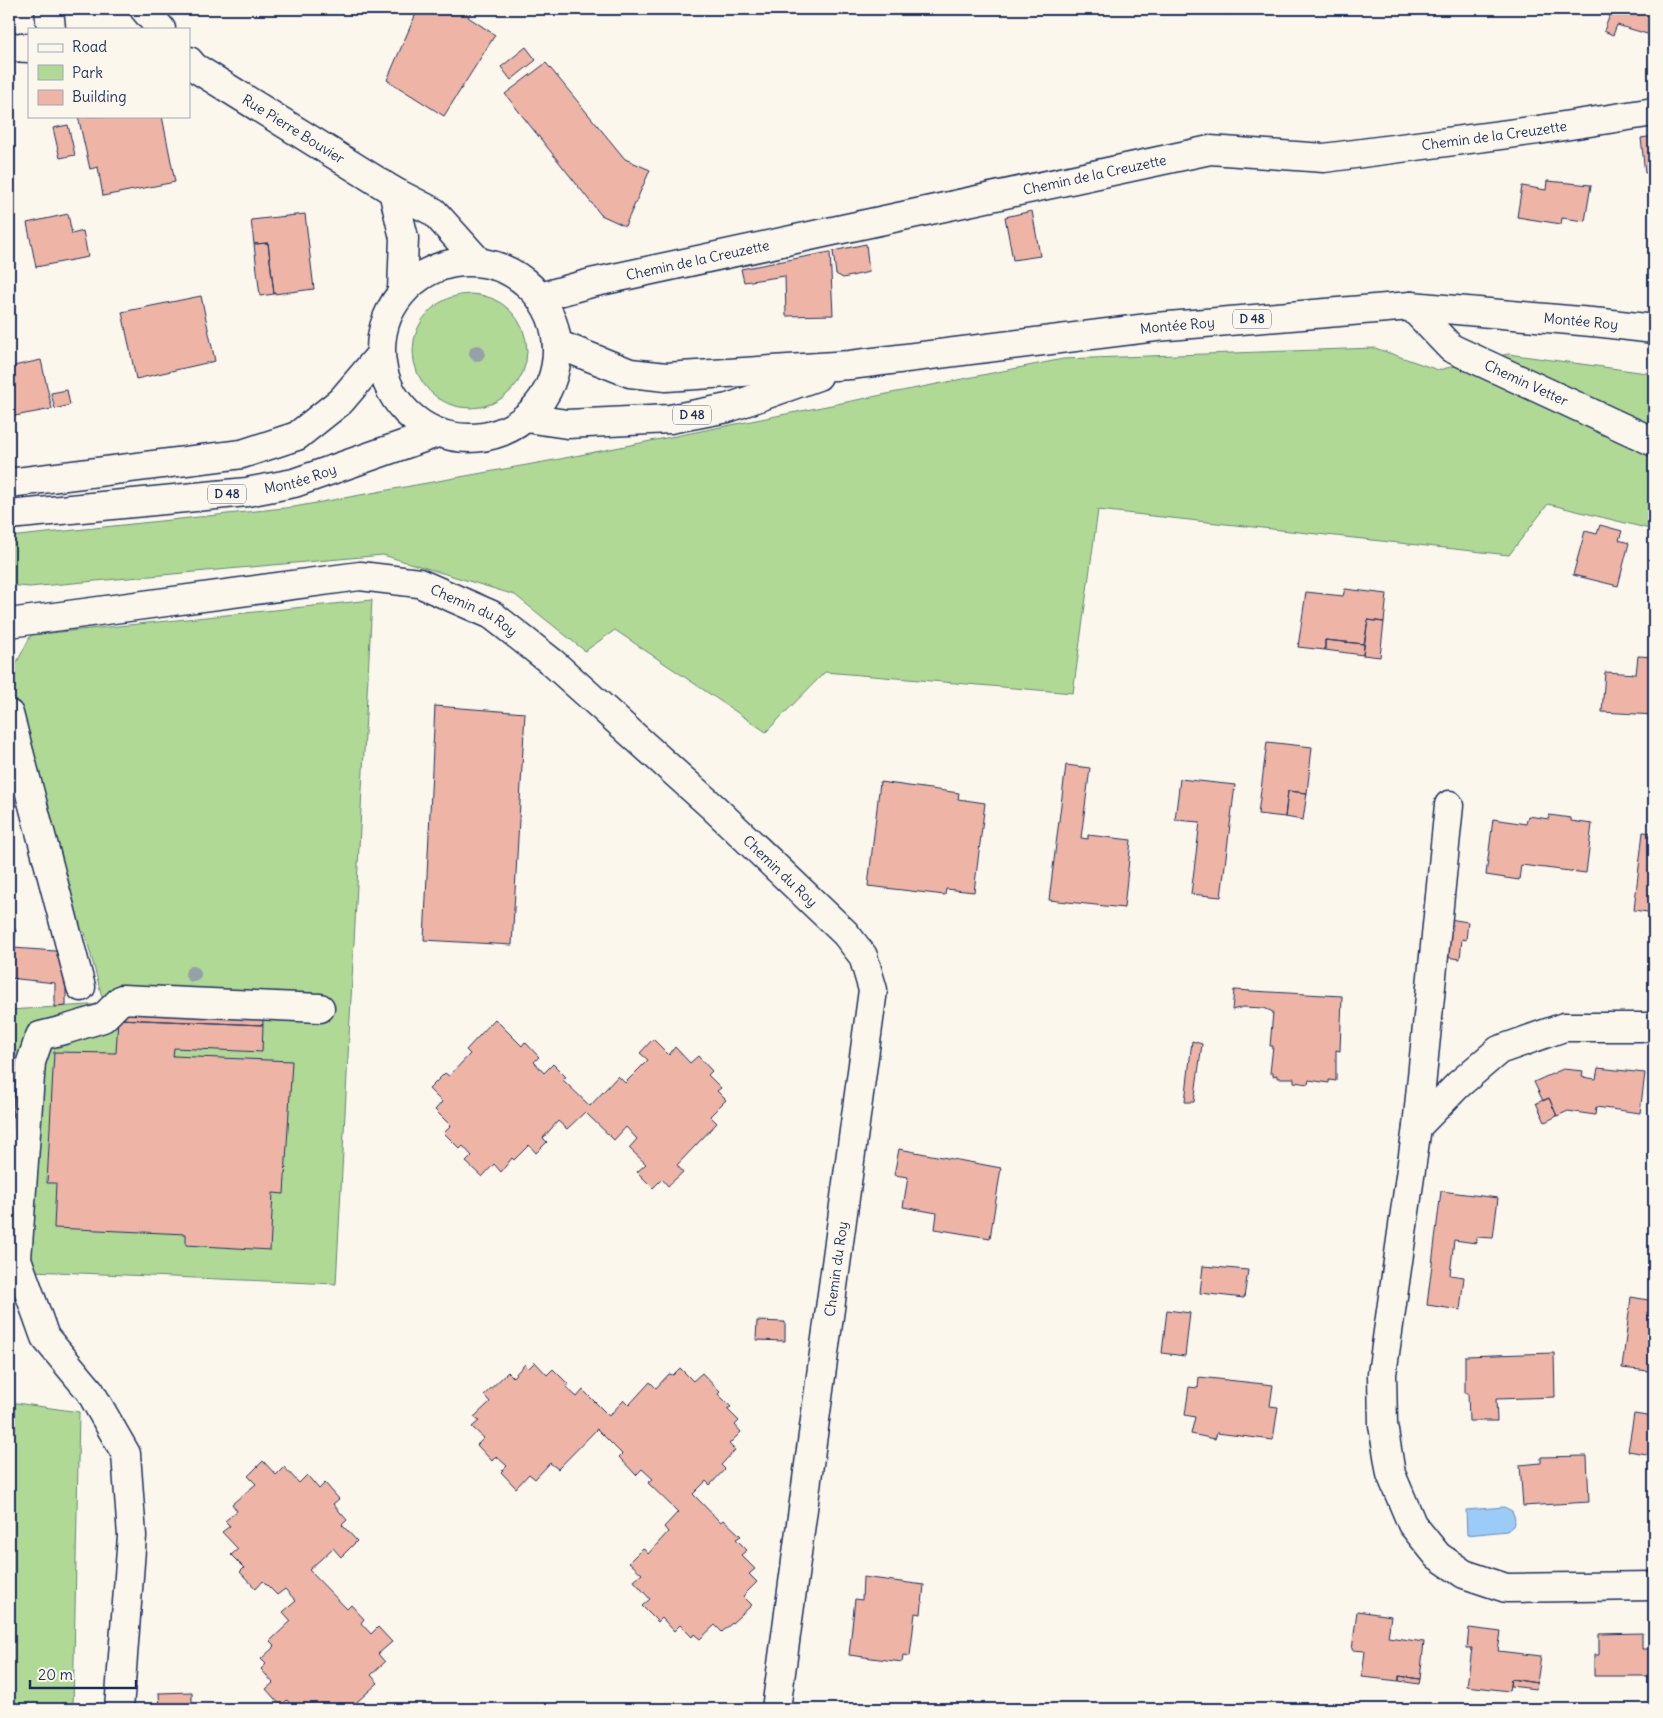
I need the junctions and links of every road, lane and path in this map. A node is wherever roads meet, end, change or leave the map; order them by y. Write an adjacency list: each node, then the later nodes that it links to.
1 (49, 9): 4 (street)
2 (138, 9): 5 (street)
3 (144, 9): 6 (street)
4 (51, 28)
5 (137, 28)
6 (160, 28)
7 (9, 47): 8 (street)
8 (28, 48)
9 (190, 65): 11 (street, Rue Pierre Bouvier)
10 (1654, 112): 14 (street, Chemin de la Creuzette)
11 (393, 191): 12 (street, Rue Pierre Bouvier); 13 (street)
12 (478, 261): 13 (street); 14 (street)
13 (402, 290): 18 (street)
14 (540, 297): 17 (street)
15 (1411, 306): 16 (street, Montée Roy / D 48); 19 (street, Montée Roy / D 48); 22 (street, Chemin Vetter)
16 (1654, 329)
17 (557, 344): 19 (street, D 48); 20 (street)
18 (380, 355): 21 (street); 23 (street)
19 (850, 365): 20 (street, D 48)
20 (526, 418): 21 (street)
21 (437, 433): 24 (street, Montée Roy / D 48)
22 (1654, 442)
23 (9, 482)
24 (9, 515)
25 (9, 623): 34 (street, Chemin du Roy)
26 (9, 714): 28 (street)
27 (1448, 805): 31 (street)
28 (81, 987)
29 (320, 1008): 33 (street)
30 (1654, 1028): 31 (street)
31 (1416, 1127): 32 (street)
32 (1654, 1586)
33 (119, 1709)
34 (776, 1709)

